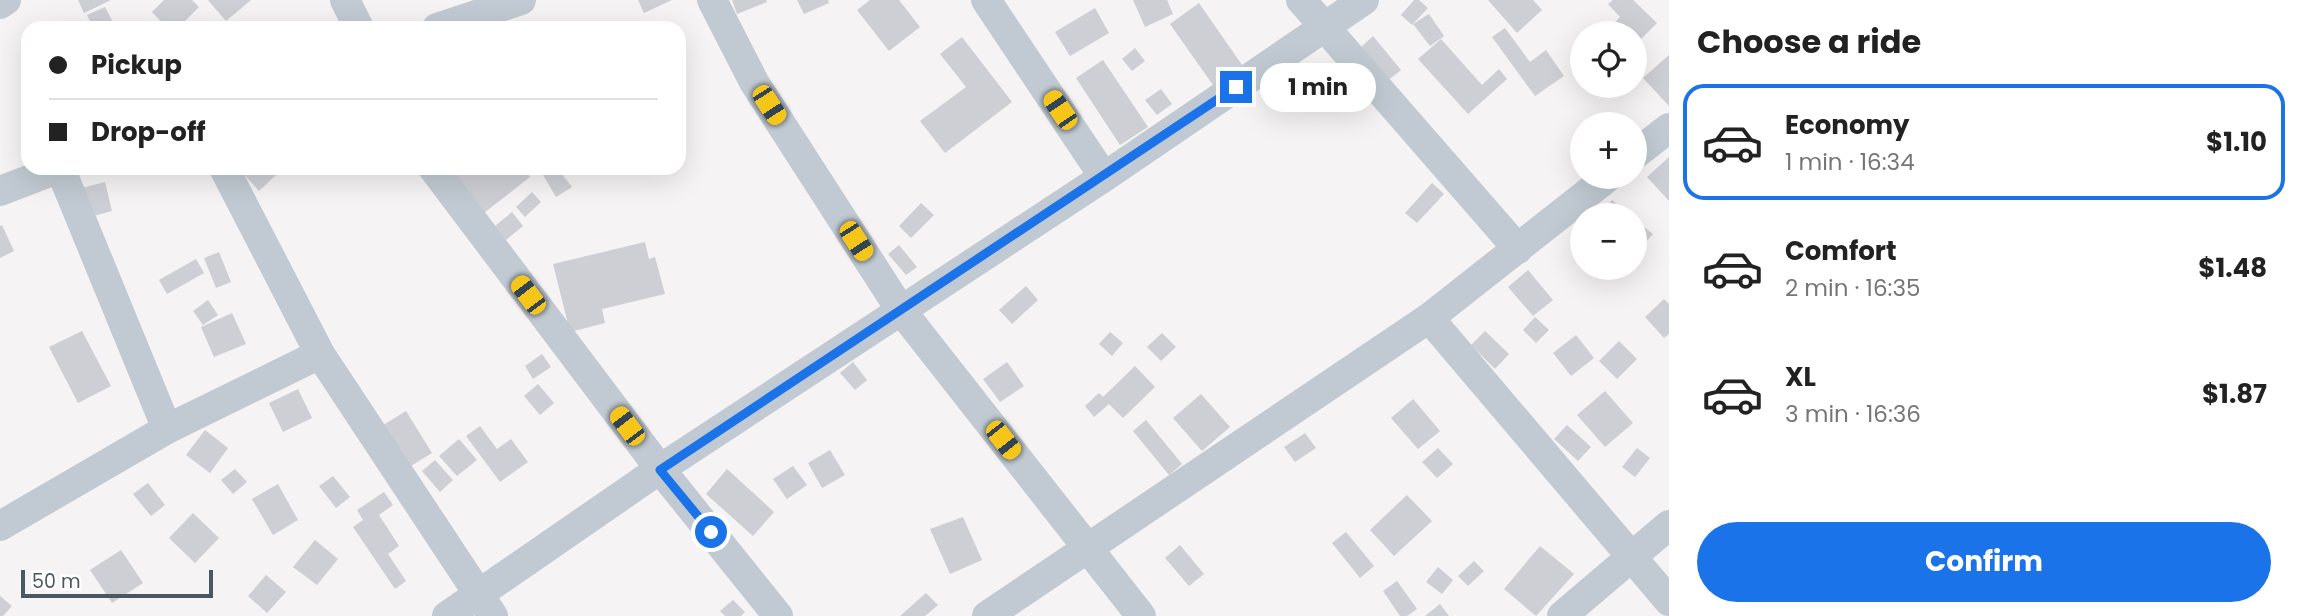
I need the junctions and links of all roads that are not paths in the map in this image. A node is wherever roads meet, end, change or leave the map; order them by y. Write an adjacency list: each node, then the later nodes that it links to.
1 (6, 0): 8 (street)
2 (345, 0): 9 (street)
3 (521, 0): 10 (street)
4 (712, 0): 22 (street)
5 (986, 0): 18 (street)
6 (1301, 0): 11 (street)
7 (1364, 0): 11 (street)
8 (0, 4)
9 (356, 21)
10 (458, 21)
11 (1324, 26): 18 (street); 21 (street)
12 (1669, 128): 13 (street)
13 (1647, 145)
14 (37, 175): 19 (street)
15 (63, 175): 25 (street)
16 (228, 175): 24 (street)
17 (438, 175): 26 (street)
18 (1104, 177): 22 (street)
19 (3, 185)
20 (1593, 189): 21 (street)
21 (1518, 249): 23 (street)
22 (900, 309): 26 (street); 29 (street)
23 (1429, 318): 29 (street); 30 (street)
24 (320, 354): 25 (street); 32 (street)
25 (167, 429): 28 (street)
26 (660, 470): 32 (street); 34 (street)
27 (1669, 524): 30 (street)
28 (0, 526)
29 (1089, 549): 35 (street); 36 (street)
30 (1632, 557): 31 (street); 37 (street)
31 (1669, 601)
32 (486, 605): 33 (street)
33 (447, 616)
34 (778, 616)
35 (987, 616)
36 (1141, 616)
37 (1562, 616)

